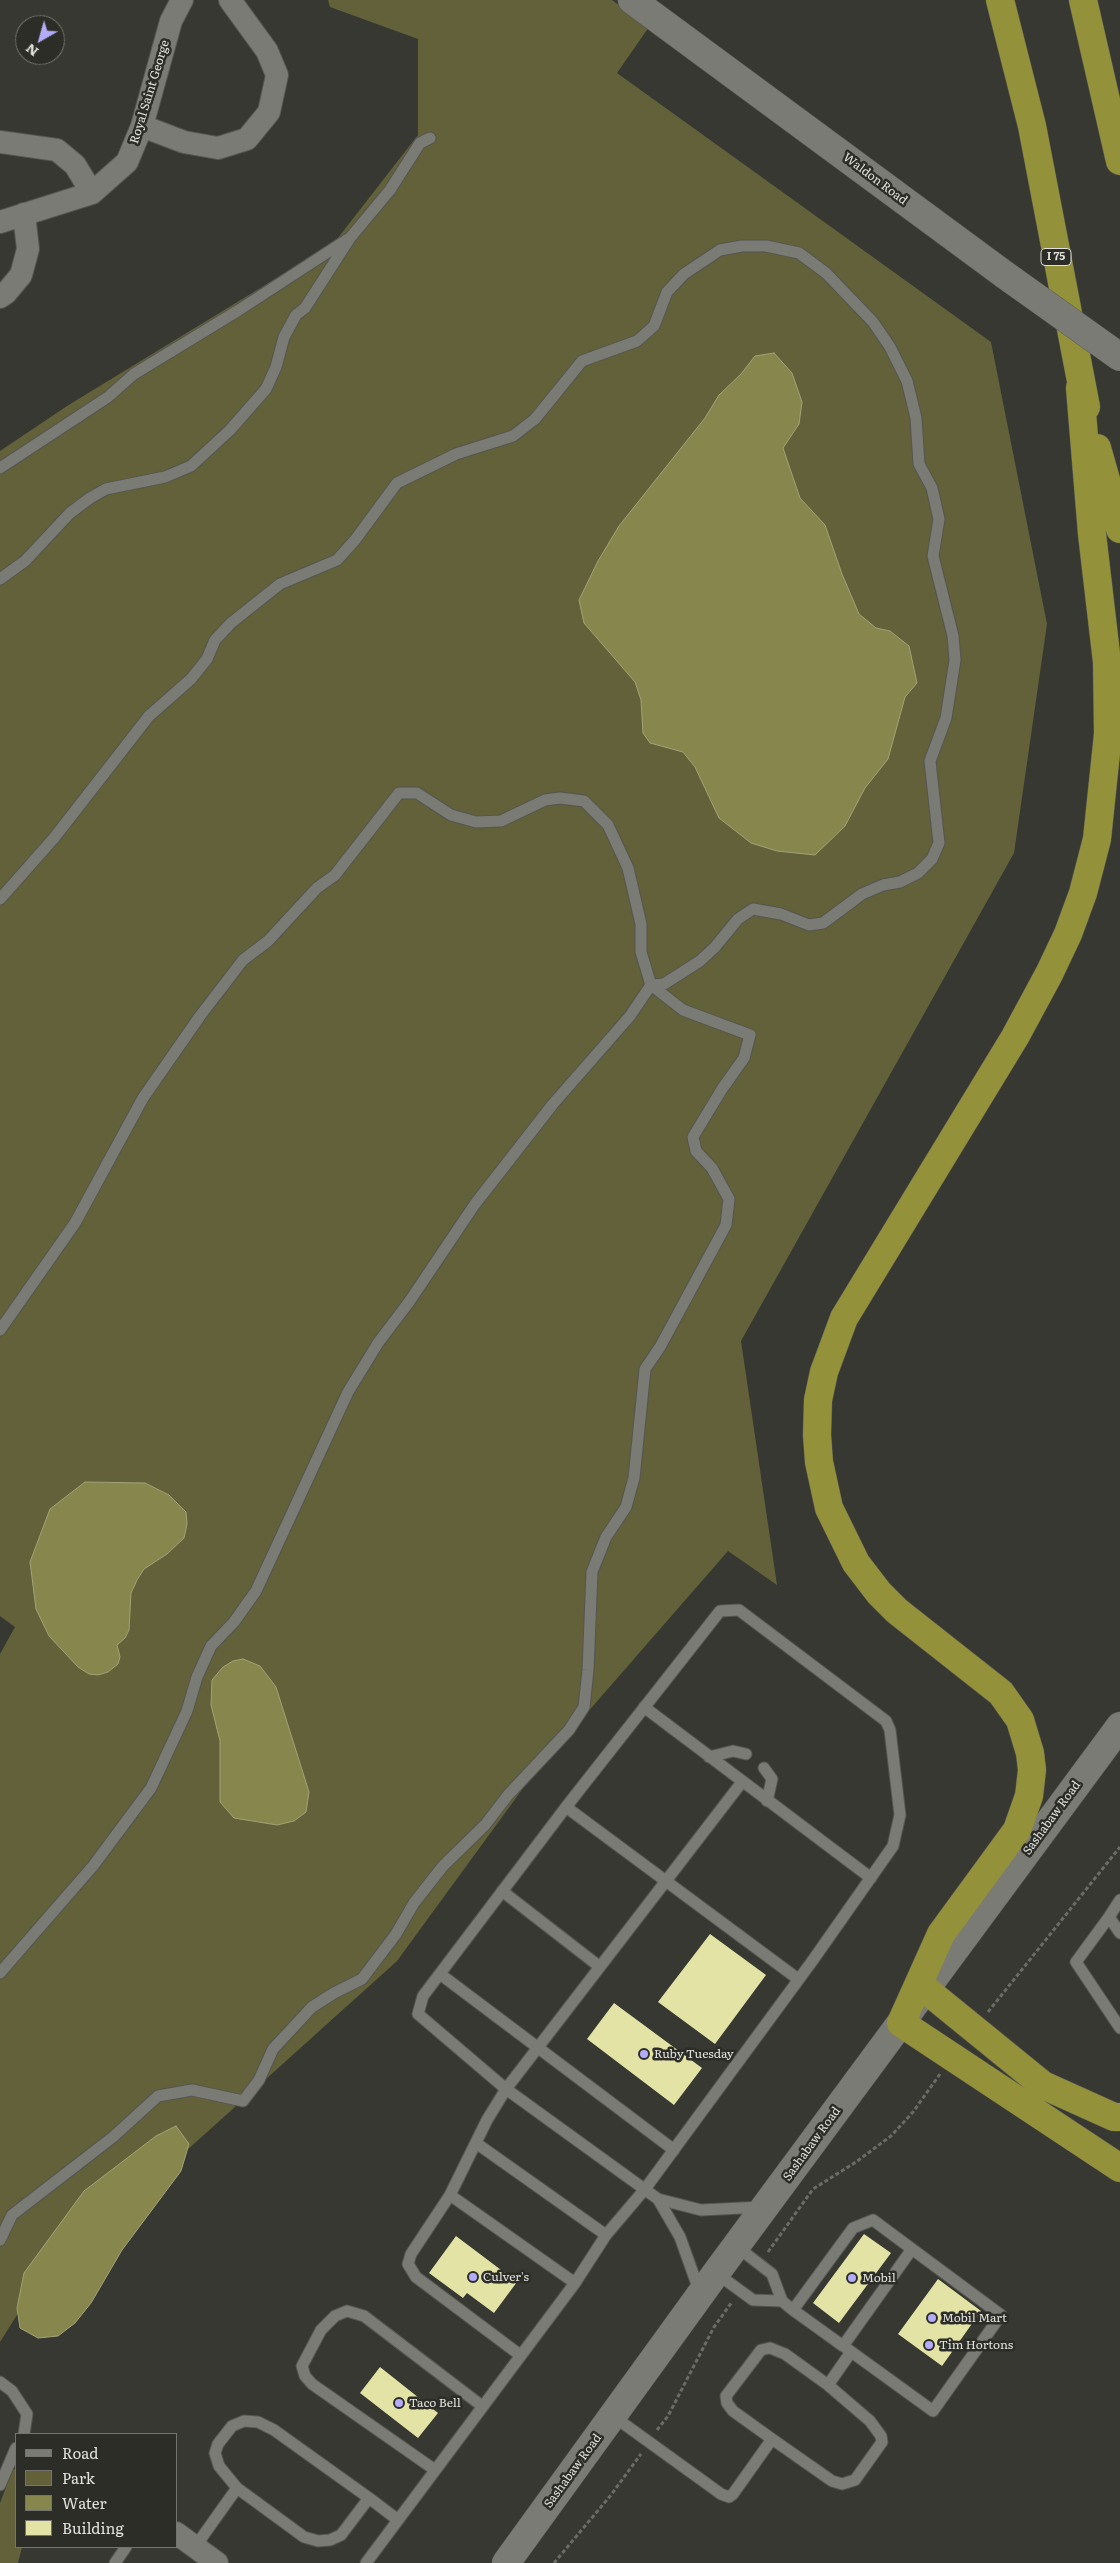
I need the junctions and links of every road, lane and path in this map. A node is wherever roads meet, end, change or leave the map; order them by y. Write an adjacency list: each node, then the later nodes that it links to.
1 (182, 0): 6 (street, Royal Saint George)
2 (230, 0): 6 (street)
3 (632, 0): 15 (main road, Waldon Road, bridge)
4 (1000, 0): 16 (highway, I 75)
5 (1083, 0): 9 (highway)
6 (142, 126): 10 (street, Royal Saint George)
7 (430, 138): 13 (lane)
8 (0, 142): 10 (street)
9 (1120, 161)
10 (92, 193): 11 (street, Royal Saint George)
11 (24, 214): 12 (street, Royal Saint George); 14 (street)
12 (0, 222)
13 (350, 238): 17 (lane); 19 (lane)
14 (0, 297)
15 (1120, 357)
16 (1080, 388): 18 (highway, I 75); 44 (highway)
17 (0, 468)
18 (1120, 529)
19 (0, 579)
20 (0, 899): 21 (lane)
21 (651, 985): 22 (lane); 39 (lane); 57 (lane)
22 (0, 1330)
23 (644, 1707): 26 (lane); 30 (lane); 32 (lane)
24 (1116, 1740): 42 (main road, Sashabaw Road)
25 (746, 1754): 26 (lane)
26 (709, 1757): 28 (lane)
27 (764, 1768): 29 (lane)
28 (742, 1782): 29 (lane); 33 (lane)
29 (768, 1801): 32 (lane)
30 (566, 1807): 33 (lane); 34 (lane)
31 (1120, 1847): 43 (path)
32 (871, 1878): 41 (lane)
33 (666, 1880): 38 (lane); 41 (lane)
34 (502, 1891): 38 (lane); 40 (lane)
35 (1120, 1900): 36 (lane)
36 (1109, 1917): 37 (lane); 45 (lane)
37 (1120, 1933)
38 (600, 1966): 46 (lane)
39 (0, 1973)
40 (440, 1974): 46 (lane); 47 (lane)
41 (798, 1979): 50 (lane)
42 (925, 1989): 44 (main road, Sashabaw Road); 48 (highway)
43 (988, 2011)
44 (900, 2023): 51 (highway); 55 (main road, Sashabaw Road)
45 (1120, 2028)
46 (538, 2048): 47 (lane); 50 (lane)
47 (506, 2090): 49 (lane); 52 (lane)
48 (1120, 2117)
49 (476, 2144): 53 (lane); 56 (lane)
50 (674, 2150): 52 (lane)
51 (1120, 2168)
52 (645, 2189): 54 (lane); 56 (lane)
53 (450, 2195): 60 (lane); 65 (lane)
54 (658, 2199): 55 (lane); 61 (lane)
55 (765, 2206): 58 (main road, Sashabaw Road)
56 (606, 2236): 60 (lane)
57 (0, 2240)
58 (736, 2246): 61 (main road, Sashabaw Road); 62 (lane)
59 (912, 2249): 63 (lane); 64 (lane); 64 (lane)
60 (575, 2283): 65 (lane)
61 (708, 2284): 62 (lane); 69 (main road, Sashabaw Road)
62 (782, 2301): 63 (lane)
63 (793, 2310): 64 (lane)
64 (847, 2349): 67 (lane)
65 (520, 2355): 68 (lane)
66 (0, 2382): 70 (lane)
67 (828, 2385): 71 (lane); 71 (lane)
68 (482, 2406): 73 (lane); 73 (lane)
69 (612, 2416): 71 (lane); 84 (main road, Sashabaw Road)
70 (24, 2433)
71 (772, 2439)
72 (15, 2450): 74 (lane)
73 (435, 2470): 77 (lane)
74 (0, 2485)
75 (237, 2488): 76 (lane); 76 (lane); 79 (lane)
76 (369, 2498): 77 (lane)
77 (398, 2520): 83 (lane)
78 (178, 2534): 79 (street)
79 (195, 2547): 82 (street)
80 (125, 2548): 81 (lane)
81 (115, 2563)
82 (217, 2563)
83 (366, 2563)
84 (506, 2563)

